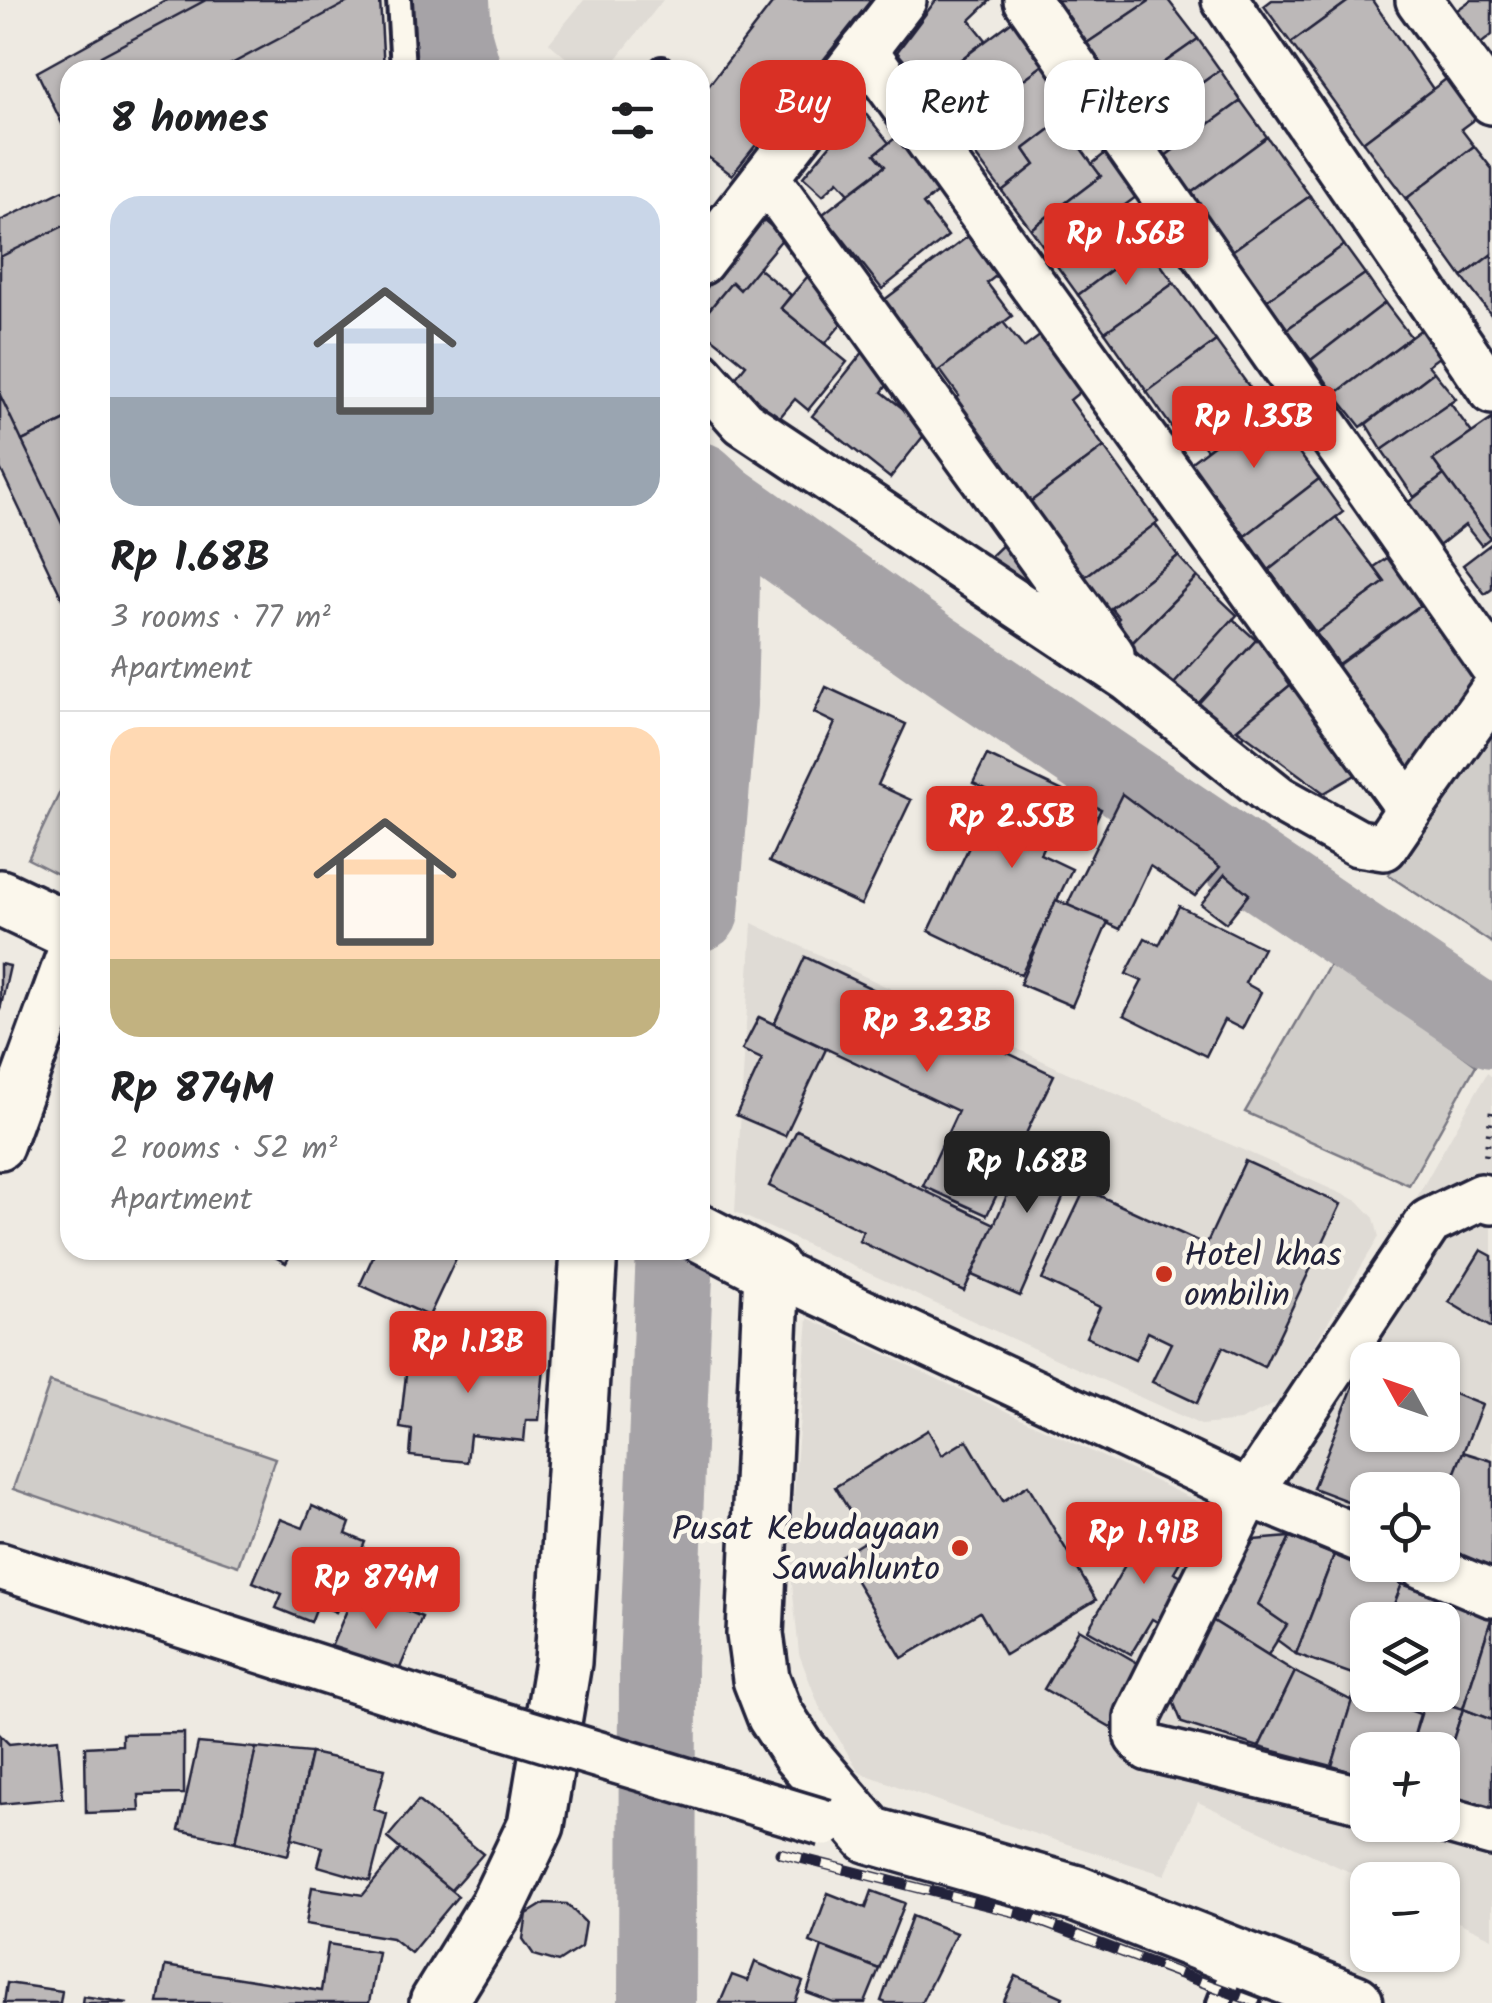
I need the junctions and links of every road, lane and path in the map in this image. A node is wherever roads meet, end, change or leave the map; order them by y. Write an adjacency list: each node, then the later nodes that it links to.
1 (400, 0): 7 (lane)
2 (902, 0): 6 (street)
3 (1027, 0): 13 (street)
4 (1225, 0): 12 (street)
5 (1419, 0): 8 (street)
6 (864, 50): 9 (street); 16 (street)
7 (403, 60)
8 (1492, 101)
9 (766, 177): 10 (street); 14 (street)
10 (710, 249)
11 (710, 385): 14 (street)
12 (1492, 391)
13 (1492, 664)
14 (1128, 678): 16 (street)
15 (1492, 693): 16 (street)
16 (1410, 809)
17 (0, 898): 18 (main road)
18 (60, 926)
19 (60, 981): 20 (street)
20 (0, 1146)
21 (1492, 1200): 25 (street)
22 (710, 1238): 24 (main road)
23 (587, 1260): 35 (main road)
24 (772, 1270): 25 (street); 32 (main road)
25 (1249, 1492): 26 (street); 30 (street)
26 (1350, 1534)
27 (0, 1566): 32 (street, bridge)
28 (1460, 1581): 29 (street)
29 (1492, 1594)
30 (1350, 1797)
31 (1460, 1824): 33 (street)
32 (848, 1829): 34 (main road)
33 (1492, 1833)
34 (1228, 1980): 36 (main road)
35 (438, 2003)
36 (1355, 2003)

